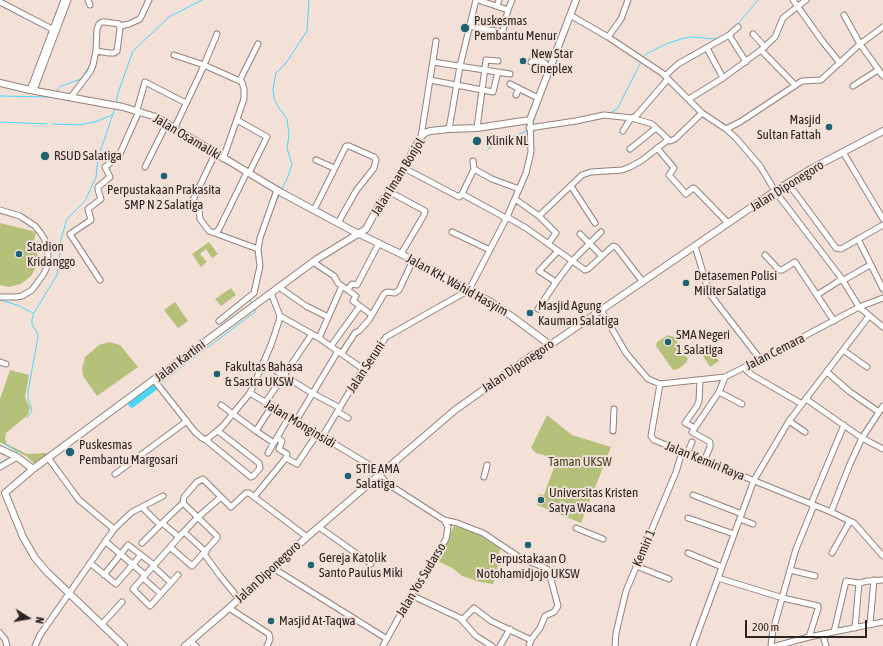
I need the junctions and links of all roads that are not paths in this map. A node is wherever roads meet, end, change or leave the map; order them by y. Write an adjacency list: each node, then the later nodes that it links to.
1 (64, 0): 21 (street)
2 (68, 0): 21 (street)
3 (150, 0): 17 (street)
4 (477, 0): 12 (street); 18 (street)
5 (499, 0): 12 (street)
6 (512, 0): 14 (street)
7 (576, 0): 15 (main road)
8 (628, 0): 25 (street)
9 (793, 0): 13 (street)
10 (806, 0): 13 (street)
11 (0, 2): 21 (street)
12 (497, 6): 14 (street)
13 (798, 7): 30 (street); 37 (street)
14 (508, 10): 18 (street)
15 (570, 15): 25 (street); 40 (main road)
16 (844, 15): 28 (street)
17 (120, 26): 31 (street); 31 (street)
18 (469, 26): 39 (street)
19 (738, 27): 24 (street)
20 (883, 27): 28 (street)
21 (54, 31): 56 (street)
22 (217, 34): 38 (street)
23 (753, 34): 30 (street)
24 (729, 35): 29 (street); 36 (street)
25 (608, 36): 46 (street)
26 (436, 41): 35 (street)
27 (258, 44): 48 (street)
28 (860, 44): 37 (street); 42 (street)
29 (707, 48): 46 (street); 47 (street)
30 (763, 49): 36 (street); 52 (street)
31 (96, 51): 59 (street)
32 (174, 55): 38 (street)
33 (532, 60): 40 (street)
34 (498, 61): 41 (street)
35 (433, 62): 39 (street); 49 (street)
36 (746, 62): 47 (street)
37 (840, 63): 52 (street)
38 (204, 65): 48 (street); 62 (street)
39 (460, 66): 41 (street); 53 (street)
40 (548, 66): 60 (main road)
41 (485, 70): 43 (street); 57 (street)
42 (878, 70): 45 (street); 54 (street)
43 (498, 72): 44 (street); 57 (street)
44 (510, 74)
45 (883, 76)
46 (667, 77): 61 (street); 65 (street)
47 (723, 78): 61 (street)
48 (240, 80): 66 (street)
49 (430, 80): 53 (street); 77 (street)
50 (0, 83): 56 (main road, Jalan Osamaliki)
51 (510, 84): 55 (street)
52 (795, 85): 73 (street)
53 (456, 86): 57 (street); 72 (street)
54 (853, 86)
55 (519, 88): 58 (street); 60 (street)
56 (32, 90): 59 (main road, Jalan Osamaliki)
57 (482, 90): 70 (street)
58 (516, 95)
59 (71, 97): 63 (main road, Jalan Osamaliki)
60 (538, 98): 67 (main road)
61 (689, 99): 64 (street)
62 (186, 103): 63 (street); 69 (street)
63 (138, 110): 68 (main road, Jalan Osamaliki); 128 (street)
64 (702, 113): 73 (street); 78 (street)
65 (632, 118): 71 (street); 74 (street); 76 (street)
66 (237, 120): 83 (street); 90 (street)
67 (530, 120): 70 (main road, Jalan Imam Bonjol); 74 (street)
68 (167, 123): 69 (main road, Jalan Osamaliki); 86 (street)
69 (174, 127): 82 (main road, Jalan Osamaliki)
70 (476, 128): 72 (main road, Jalan Imam Bonjol)
71 (656, 128): 78 (street); 80 (street)
72 (449, 129): 77 (main road, Jalan Imam Bonjol)
73 (726, 129): 95 (street)
74 (529, 130): 93 (street)
75 (883, 131): 81 (main road, Jalan Diponegoro)
76 (623, 132)
77 (421, 137): 88 (main road, Jalan Imam Bonjol)
78 (668, 140): 79 (street)
79 (657, 148): 92 (street); 106 (street)
80 (630, 149)
81 (843, 152): 91 (main road, Jalan Diponegoro); 103 (street)
82 (215, 154): 83 (main road, Jalan Osamaliki); 110 (street)
83 (223, 159): 90 (main road, Jalan Osamaliki)
84 (316, 160): 87 (street)
85 (473, 161): 89 (street)
86 (145, 167)
87 (334, 168): 100 (street); 104 (street)
88 (404, 168): 96 (main road, Jalan Imam Bonjol); 97 (street)
89 (474, 169): 93 (street); 97 (street)
90 (248, 173): 94 (main road, Jalan Osamaliki); 110 (street)
91 (788, 183): 95 (main road, Jalan Diponegoro); 113 (street)
92 (571, 186): 101 (street); 105 (street)
93 (519, 190): 98 (street)
94 (279, 191): 100 (main road, Jalan Osamaliki); 118 (street)
95 (775, 191): 106 (main road, Jalan Diponegoro); 129 (street)
96 (390, 192): 111 (main road, Jalan Imam Bonjol); 121 (street)
97 (462, 194): 102 (street)
98 (515, 199): 101 (street); 102 (street)
99 (0, 210): 139 (street)
100 (314, 210): 104 (main road, Jalan Osamaliki)
101 (539, 216): 115 (street)
102 (506, 218): 115 (street); 119 (street)
103 (883, 219)
104 (338, 223): 111 (main road, Jalan Osamaliki)
105 (595, 223)
106 (728, 223): 117 (main road, Jalan Diponegoro)
107 (883, 225): 113 (street)
108 (452, 232): 119 (street)
109 (601, 232): 116 (street)
110 (215, 233): 118 (street)
111 (359, 233): 114 (main road, Jalan KH. Wahid Hasyim); 126 (main road, Jalan Kartini)
112 (580, 234): 116 (street)
113 (858, 240): 127 (street)
114 (379, 243): 121 (main road, Jalan KH. Wahid Hasyim); 135 (street)
115 (548, 244): 120 (street)
116 (589, 244): 123 (street); 125 (street)
117 (695, 246): 131 (main road, Jalan Diponegoro); 158 (street)
118 (258, 249): 149 (street)
119 (490, 250): 136 (street)
120 (558, 251): 125 (street); 130 (street)
121 (401, 254): 124 (main road, Jalan KH. Wahid Hasyim)
122 (765, 255): 138 (street)
123 (602, 256): 125 (street); 131 (street)
124 (413, 260): 136 (main road, Jalan KH. Wahid Hasyim); 145 (street)
125 (572, 261): 130 (street)
126 (313, 262): 132 (street); 133 (main road, Jalan Kartini)
127 (870, 265): 129 (street); 134 (street)
128 (100, 280)
129 (842, 280): 138 (street); 142 (street)
130 (556, 282): 143 (street)
131 (642, 282): 144 (main road, Jalan Diponegoro)
132 (342, 286): 135 (street); 148 (street)
133 (279, 287): 137 (main road, Jalan Kartini); 148 (street)
134 (883, 289)
135 (348, 290): 141 (street)
136 (469, 290): 154 (main road, Jalan KH. Wahid Hasyim); 164 (street, Jalan Seruni)
137 (271, 293): 146 (street); 168 (main road, Jalan Kartini)
138 (817, 295): 150 (street)
139 (0, 297)
140 (883, 298): 142 (street, Jalan Cemara)
141 (360, 306): 145 (street); 155 (street)
142 (859, 307): 147 (street); 150 (street, Jalan Cemara)
143 (538, 309)
144 (601, 310): 154 (main road, Jalan Diponegoro); 170 (street)
145 (372, 314): 157 (street)
146 (280, 316): 152 (street); 160 (street, Jalan Monginsidi)
147 (869, 316): 151 (street); 156 (street)
148 (328, 317): 153 (street)
149 (219, 321)
150 (834, 321): 158 (street, Jalan Cemara)
151 (883, 327)
152 (312, 334): 153 (street); 166 (street)
153 (319, 338): 155 (street)
154 (550, 345): 214 (main road, Jalan Diponegoro)
155 (331, 346): 157 (street)
156 (843, 350): 162 (street); 165 (street)
157 (340, 352): 164 (street); 173 (street)
158 (760, 359): 163 (street, Jalan Cemara)
159 (0, 362): 161 (street)
160 (262, 363): 166 (street); 172 (street, Jalan Monginsidi)
161 (6, 364)
162 (867, 367)
163 (744, 368): 167 (street, Jalan Cemara); 177 (street)
164 (363, 369): 182 (street, Jalan Seruni)
165 (827, 372): 174 (street); 183 (street)
166 (284, 375): 173 (street); 175 (street)
167 (725, 377): 169 (street, Jalan Cemara); 171 (street)
168 (154, 380): 187 (street); 208 (main road, Jalan Kartini)
169 (700, 380): 170 (street, Jalan Cemara); 191 (street)
170 (660, 384): 205 (street, Jalan Kemiri Raya)
171 (719, 392): 176 (street); 191 (street)
172 (250, 393): 175 (street, Jalan Monginsidi); 184 (street)
173 (312, 393): 182 (street); 188 (street)
174 (806, 399): 177 (street); 190 (street)
175 (265, 403): 179 (street, Jalan Monginsidi)
176 (742, 404)
177 (802, 404): 189 (street)
178 (221, 405): 184 (street)
179 (272, 406): 185 (street, Jalan Monginsidi); 193 (street)
180 (883, 406): 183 (street)
181 (614, 409): 194 (street)
182 (339, 410): 186 (street); 196 (street, Jalan Seruni)
183 (879, 412): 198 (street)
184 (233, 415): 192 (street); 193 (street)
185 (290, 417): 188 (street, Jalan Monginsidi); 197 (street)
186 (348, 418)
187 (187, 421): 199 (street); 213 (street)
188 (296, 421): 196 (street, Jalan Monginsidi)
189 (789, 421): 195 (street); 216 (street)
190 (844, 425): 198 (street); 223 (street)
191 (695, 428): 209 (street)
192 (218, 431): 199 (street); 199 (street)
193 (256, 431): 201 (street)
194 (612, 431)
195 (805, 432)
196 (320, 436): 207 (street, Jalan Seruni); 214 (street, Jalan Monginsidi)
197 (277, 438): 201 (street); 207 (street)
198 (862, 438): 203 (street); 225 (street)
199 (206, 440)
200 (692, 442): 205 (street, Kemiri 1)
201 (274, 443): 204 (street)
202 (0, 449): 206 (main road)
203 (883, 449)
204 (268, 453)
205 (685, 453): 209 (street, Jalan Kemiri Raya); 254 (street, Kemiri 1)
206 (16, 457): 211 (street); 212 (main road)
207 (286, 458): 221 (street)
208 (49, 459): 212 (main road, Jalan Kartini); 234 (street)
209 (704, 461): 216 (street, Jalan Kemiri Raya)
210 (487, 465): 215 (street)
211 (0, 467)
212 (33, 470): 217 (main road, Jalan Kartini)
213 (115, 474)
214 (379, 474): 229 (street); 233 (main road, Jalan Diponegoro)
215 (484, 477)
216 (754, 480): 223 (street, Jalan Kemiri Raya); 226 (street)
217 (2, 495): 268 (main road)
218 (694, 495): 226 (street)
219 (163, 496): 224 (street)
220 (221, 497): 221 (street); 222 (street); 227 (street)
221 (254, 497): 239 (street)
222 (183, 503): 227 (street); 231 (street)
223 (812, 504): 225 (street, Jalan Kemiri Raya); 257 (street)
224 (142, 507): 231 (street); 234 (street)
225 (831, 512): 230 (street, Jalan Kemiri Raya)
226 (741, 516): 232 (street); 237 (street)
227 (198, 518): 236 (street); 244 (street)
228 (688, 518): 237 (street)
229 (444, 520): 270 (street, Jalan Yos Sudarso); 286 (street)
230 (852, 522): 246 (street); 249 (street)
231 (161, 524): 238 (street); 242 (street)
232 (752, 524)
233 (319, 527): 239 (main road, Jalan Diponegoro); 252 (street)
234 (114, 528): 241 (street)
235 (576, 528): 240 (street)
236 (184, 532): 238 (street); 244 (street)
237 (734, 534): 255 (street)
238 (179, 537): 243 (street)
239 (307, 537): 256 (main road, Jalan Diponegoro)
240 (603, 539)
241 (105, 541): 247 (street); 250 (street)
242 (142, 543)
243 (170, 547): 244 (street); 253 (street)
244 (205, 553): 272 (street)
245 (688, 553): 255 (street)
246 (832, 553)
247 (121, 554): 248 (street); 251 (street); 259 (street)
248 (141, 555): 251 (street); 253 (street)
249 (883, 556)
250 (90, 564): 259 (street); 268 (street)
251 (133, 564): 259 (street); 260 (street)
252 (371, 564)
253 (154, 565): 260 (street); 267 (street)
254 (636, 566): 263 (street); 297 (street, Kemiri 1)
255 (722, 567): 262 (street)
256 (273, 568): 272 (main road, Jalan Diponegoro); 285 (street)
257 (790, 570): 261 (street); 271 (street)
258 (178, 575): 267 (street)
259 (104, 576)
260 (144, 576): 269 (street); 269 (street)
261 (815, 576)
262 (718, 578): 271 (street); 298 (street)
263 (669, 579)
264 (874, 580): 265 (street); 266 (street); 278 (street)
265 (883, 580)
266 (859, 583): 279 (street); 281 (street)
267 (171, 584): 269 (street)
268 (69, 592): 277 (main road); 289 (street)
269 (161, 594)
270 (411, 595): 275 (street); 285 (street, Jalan Yos Sudarso)
271 (783, 598): 284 (street); 299 (street)
272 (239, 599): 274 (main road, Jalan Diponegoro)
273 (122, 602): 277 (street)
274 (229, 608): 287 (main road, Jalan Diponegoro); 292 (street)
275 (462, 620): 280 (street); 294 (street)
276 (883, 622): 278 (street)
277 (102, 624): 290 (main road)
278 (870, 624): 279 (street)
279 (855, 628): 281 (street)
280 (510, 629): 286 (street); 295 (street)
281 (834, 632): 283 (street)
282 (0, 633): 288 (street)
283 (823, 635): 284 (street); 301 (street)
284 (809, 637): 300 (street)
285 (387, 639): 293 (street, Jalan Yos Sudarso)
286 (531, 640): 296 (street)
287 (188, 644): 291 (street)
288 (7, 646)
289 (36, 646)
290 (124, 646)
291 (196, 646)
292 (267, 646)
293 (383, 646)
294 (492, 646)
295 (500, 646)
296 (529, 646)
297 (615, 646)
298 (693, 646)
299 (771, 646)
300 (776, 646)
301 (826, 646)

